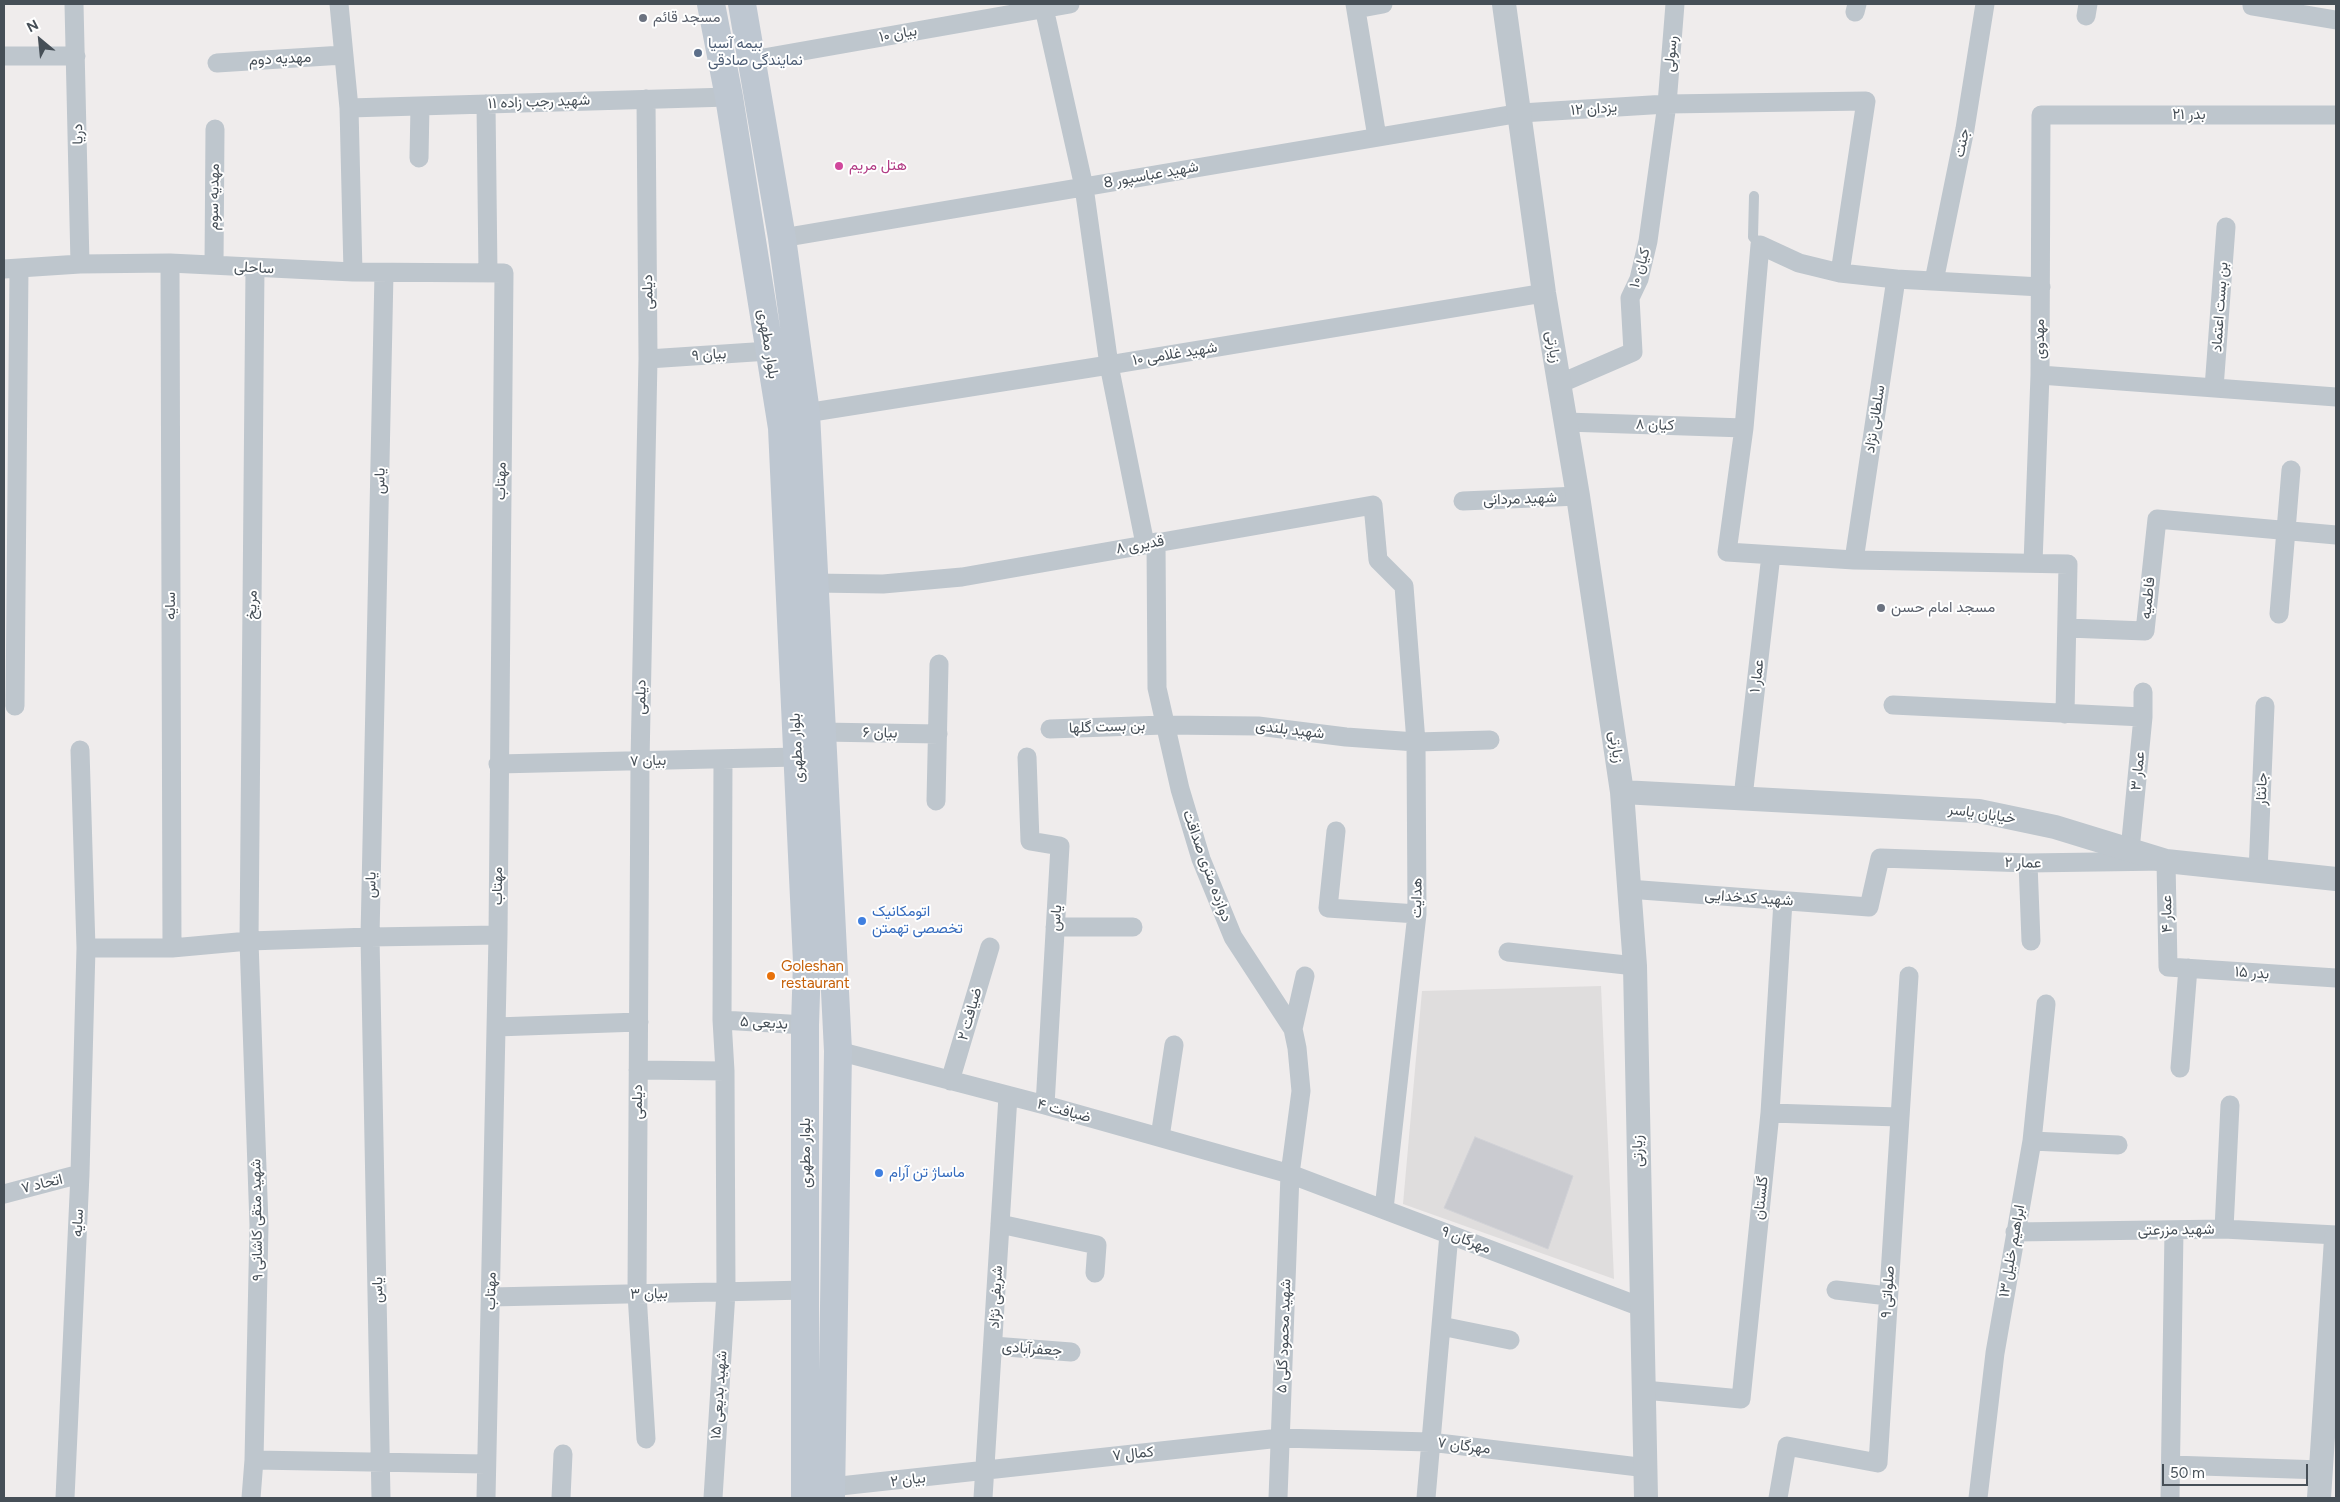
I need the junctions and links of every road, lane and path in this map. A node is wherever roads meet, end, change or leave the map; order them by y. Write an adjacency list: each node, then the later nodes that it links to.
1 (74, 4): 16 (street, دریا)
2 (339, 4): 14 (street)
3 (710, 4): 19 (main road, بلوار مطهری)
4 (742, 4): 17 (main road, بلوار مطهری)
5 (1070, 4): 12 (street, بیان ۱۰)
6 (1383, 4): 11 (street)
7 (1504, 4): 25 (street, زیارتی)
8 (1675, 4): 22 (street, رسولی)
9 (1985, 4): 46 (street, جنت)
10 (2252, 5): 13 (street)
11 (1356, 6): 29 (street)
12 (1044, 8): 17 (street, بیان ۱۰); 31 (street, دوازده متری صداقت)
13 (2336, 20)
14 (343, 55): 18 (street, مهدیه دوم); 24 (street)
15 (4, 56): 16 (street)
16 (76, 56): 37 (street, دریا)
17 (752, 60): 34 (main road, بلوار مطهری)
18 (217, 63)
19 (729, 97): 20 (street, شهید رجب زاده ۱۱); 49 (main road, بلوار مطهری)
20 (646, 99): 21 (street, شهید رجب زاده ۱۱); 50 (street, دیلمی)
21 (486, 104): 23 (street, شهید رجب زاده ۱۱); 44 (street, مهتاب)
22 (1667, 104): 25 (street, یزدان ۱۲); 42 (street, یزدان ۱۲); 53 (street, کیان ۱۰)
23 (420, 106): 24 (street, شهید رجب زاده ۱۱); 30 (street)
24 (349, 108): 41 (street)
25 (1521, 113): 29 (street, شهید عباسپور 8); 48 (street, زیارتی)
26 (2041, 115): 27 (street, بدر ۲۱); 47 (street, مهدوی)
27 (2336, 115)
28 (215, 129): 38 (street, مهدیه سوم)
29 (1377, 137): 31 (street, شهید عباسپور 8)
30 (419, 158)
31 (1084, 187): 34 (street, شهید عباسپور 8); 51 (street, دوازده متری صداقت)
32 (1754, 196): 35 (lane)
33 (2226, 227): 54 (street, بن بست اعتماد)
34 (782, 238): 56 (main road, بلوار مطهری)
35 (1760, 246): 42 (street); 58 (street)
36 (170, 263): 37 (street, ساحلی); 38 (street, ساحلی); 114 (street, سایه)
37 (80, 264): 39 (street, ساحلی)
38 (214, 265): 40 (street, ساحلی)
39 (11, 268): 75 (street)
40 (256, 268): 41 (street, ساحلی); 111 (street, مریخ)
41 (353, 272): 43 (street, ساحلی)
42 (1840, 272): 45 (street)
43 (384, 273): 44 (street, ساحلی); 109 (street, یاس)
44 (496, 273): 90 (street, مهتاب)
45 (1896, 279): 46 (street); 66 (street, سلطانی نژاد)
46 (1934, 281): 47 (street)
47 (2040, 287): 52 (street, مهدوی)
48 (1544, 293): 51 (street, شهید غلامی ۱۰); 53 (street, زیارتی)
49 (769, 351): 50 (street, بیان ۹); 86 (main road, بلوار مطهری)
50 (648, 359): 89 (street, دیلمی)
51 (1109, 365): 56 (street, شهید غلامی ۱۰); 64 (street, دوازده متری صداقت)
52 (2040, 375): 54 (street); 67 (street, مهدوی)
53 (1559, 384): 57 (street, زیارتی)
54 (2214, 388): 55 (street)
55 (2336, 397)
56 (806, 413): 68 (main road, بلوار مطهری)
57 (1566, 422): 58 (street, کیان ۸); 60 (street, زیارتی)
58 (1744, 428): 65 (street)
59 (2291, 470): 62 (street)
60 (1578, 496): 61 (street, شهید مردانی); 91 (street, زیارتی)
61 (1462, 501)
62 (2286, 530): 63 (street); 70 (street); 71 (street, فاطمیه)
63 (2336, 535)
64 (1150, 543): 68 (street, قدیری ۸); 69 (street, قدیری ۸); 79 (street, دوازده متری صداقت)
65 (1771, 554): 66 (street); 92 (street, عمار ۱)
66 (1854, 560): 67 (street)
67 (2033, 563): 71 (street)
68 (814, 583): 81 (main road, بلوار مطهری)
69 (1404, 586): 84 (street, هدایت)
70 (2279, 614)
71 (2068, 628): 77 (street)
72 (939, 664): 82 (street)
73 (2143, 692): 78 (street, عمار ۳)
74 (1893, 705): 77 (street)
75 (15, 706)
76 (2265, 706): 98 (street, جانثار)
77 (2065, 714): 78 (street)
78 (2143, 717): 95 (street, عمار ۳)
79 (1164, 725): 80 (street, بن بست گلها); 84 (street, شهید بلندی); 127 (street, دوازده متری صداقت)
80 (1050, 729)
81 (822, 732): 82 (street, بیان ۶); 104 (main road, بلوار مطهری)
82 (938, 734): 93 (street)
83 (1490, 740): 84 (street, شهید بلندی)
84 (1416, 742): 103 (street, هدایت)
85 (80, 750): 113 (street, سایه)
86 (797, 757): 88 (street, بیان ۷); 105 (main road, بلوار مطهری)
87 (1027, 757): 106 (street, یاس)
88 (724, 758): 89 (street, بیان ۷); 123 (street, شهید بدیعی ۱۵)
89 (640, 762): 90 (street, بیان ۷); 124 (street, دیلمی)
90 (498, 764): 108 (street, مهتاب)
91 (1622, 792): 92 (street, خیابان یاسر); 100 (street, زیارتی)
92 (1743, 797): 95 (street, خیابان یاسر)
93 (936, 801)
94 (1336, 831): 103 (street)
95 (2130, 850): 96 (street, خیابان یاسر)
96 (2166, 861): 97 (street, عمار ۲); 98 (street, خیابان یاسر); 117 (street, عمار ۴)
97 (2028, 864): 102 (street, عمار ۲); 110 (street)
98 (2258, 872): 99 (street, خیابان یاسر)
99 (2336, 879)
100 (1628, 889): 101 (street, شهید کدخدایی); 116 (street, زیارتی)
101 (1783, 901): 102 (street, شهید کدخدایی); 137 (street, گلستان)
102 (1870, 907)
103 (1418, 914): 145 (street, هدایت)
104 (832, 922): 105 (main road); 129 (main road, بلوار مطهری)
105 (805, 926): 125 (main road, بلوار مطهری)
106 (1055, 927): 107 (street); 136 (street, یاس)
107 (1133, 927)
108 (498, 935): 109 (street); 126 (street, مهتاب)
109 (370, 937): 111 (street); 171 (street, یاس)
110 (2031, 941)
111 (249, 942): 114 (street); 170 (street, شهید متقی کاشانی ۹)
112 (990, 947): 133 (street, ضیافت ۲)
113 (86, 948): 114 (street); 142 (street, سایه)
114 (172, 948)
115 (1508, 952): 116 (street)
116 (1635, 966): 160 (street, زیارتی)
117 (2168, 967): 118 (street, بدر ۱۵)
118 (2188, 968): 121 (street, بدر ۱۵); 130 (street)
119 (1304, 976): 127 (street)
120 (1909, 976): 138 (street, صلواتی ۹)
121 (2336, 978)
122 (2046, 1004): 140 (street, ابراهیم خلیل ۱۳)
123 (722, 1020): 125 (street, بدیعی ۵); 132 (street, شهید بدیعی ۱۵)
124 (639, 1022): 126 (street); 131 (street, دیلمی)
125 (805, 1025): 154 (main road, بلوار مطهری)
126 (496, 1027): 159 (street, مهتاب)
127 (1293, 1028): 143 (street, دوازده متری صداقت)
128 (1174, 1045): 139 (street)
129 (838, 1051): 133 (street, ضیافت ۴); 177 (main road, بلوار مطهری)
130 (2180, 1068)
131 (638, 1070): 132 (street); 157 (street, دیلمی)
132 (725, 1071): 156 (street, شهید بدیعی ۱۵)
133 (950, 1081): 134 (street, ضیافت ۴)
134 (1008, 1096): 136 (street, ضیافت ۴); 146 (street, شریفی نژاد)
135 (2230, 1104): 147 (street)
136 (1045, 1105): 139 (street, ضیافت ۴)
137 (1770, 1113): 138 (street); 165 (street, گلستان)
138 (1899, 1117): 158 (street, صلواتی ۹)
139 (1160, 1137): 143 (street, ضیافت ۴)
140 (2032, 1141): 141 (street); 149 (street, ابراهیم خلیل ۱۳)
141 (2118, 1146)
142 (80, 1174): 144 (street, اتحاد ۷); 178 (street, سایه)
143 (1290, 1174): 145 (street, مهرگان ۹); 166 (street, شهید محمود گلی ۵)
144 (4, 1194)
145 (1384, 1209): 150 (street, مهرگان ۹)
146 (1000, 1224): 153 (street); 163 (street, شریفی نژاد)
147 (2224, 1229): 148 (street, شهید مزرعتی); 151 (street, شهید مزرعتی)
148 (2174, 1230): 149 (street, شهید مزرعتی); 173 (street)
149 (2015, 1232): 190 (street, ابراهیم خلیل ۱۳)
150 (1449, 1234): 160 (street, مهرگان ۹); 161 (street)
151 (2336, 1235)
152 (2336, 1239): 176 (street)
153 (1095, 1273)
154 (806, 1290): 156 (street, بیان ۳); 184 (main road, بلوار مطهری)
155 (1836, 1290): 158 (street)
156 (726, 1292): 157 (street, بیان ۳); 183 (street, شهید بدیعی ۱۵)
157 (637, 1294): 159 (street, بیان ۳); 167 (street, دیلمی)
158 (1888, 1296): 189 (street, صلواتی ۹)
159 (491, 1297): 172 (street, مهتاب)
160 (1641, 1306): 165 (street, زیارتی)
161 (1440, 1326): 162 (street); 168 (street)
162 (1510, 1340)
163 (993, 1346): 164 (street, جعفرآبادی); 175 (street, شریفی نژاد)
164 (1071, 1352)
165 (1644, 1390): 174 (street, زیارتی)
166 (1280, 1438): 168 (street, مهرگان ۷); 175 (street, کمال ۷); 186 (street, شهید محمود گلی ۵)
167 (646, 1439)
168 (1430, 1442): 174 (street, مهرگان ۷); 187 (street)
169 (563, 1454): 182 (street)
170 (254, 1460): 171 (street); 179 (street, شهید متقی کاشانی ۹)
171 (381, 1462): 172 (street); 180 (street, یاس)
172 (485, 1464): 181 (street, مهتاب)
173 (2172, 1465): 176 (street); 191 (street)
174 (1647, 1468): 188 (street, زیارتی)
175 (985, 1470): 177 (street, بیان ۲); 185 (street, شریفی نژاد)
176 (2322, 1470): 192 (street)
177 (831, 1493)
178 (64, 1498)
179 (251, 1498)
180 (381, 1498)
181 (486, 1498)
182 (562, 1498)
183 (713, 1498)
184 (806, 1498)
185 (983, 1498)
186 (1278, 1498)
187 (1426, 1498)
188 (1646, 1498)
189 (1778, 1498)
190 (1978, 1498)
191 (2170, 1498)
192 (2319, 1498)

